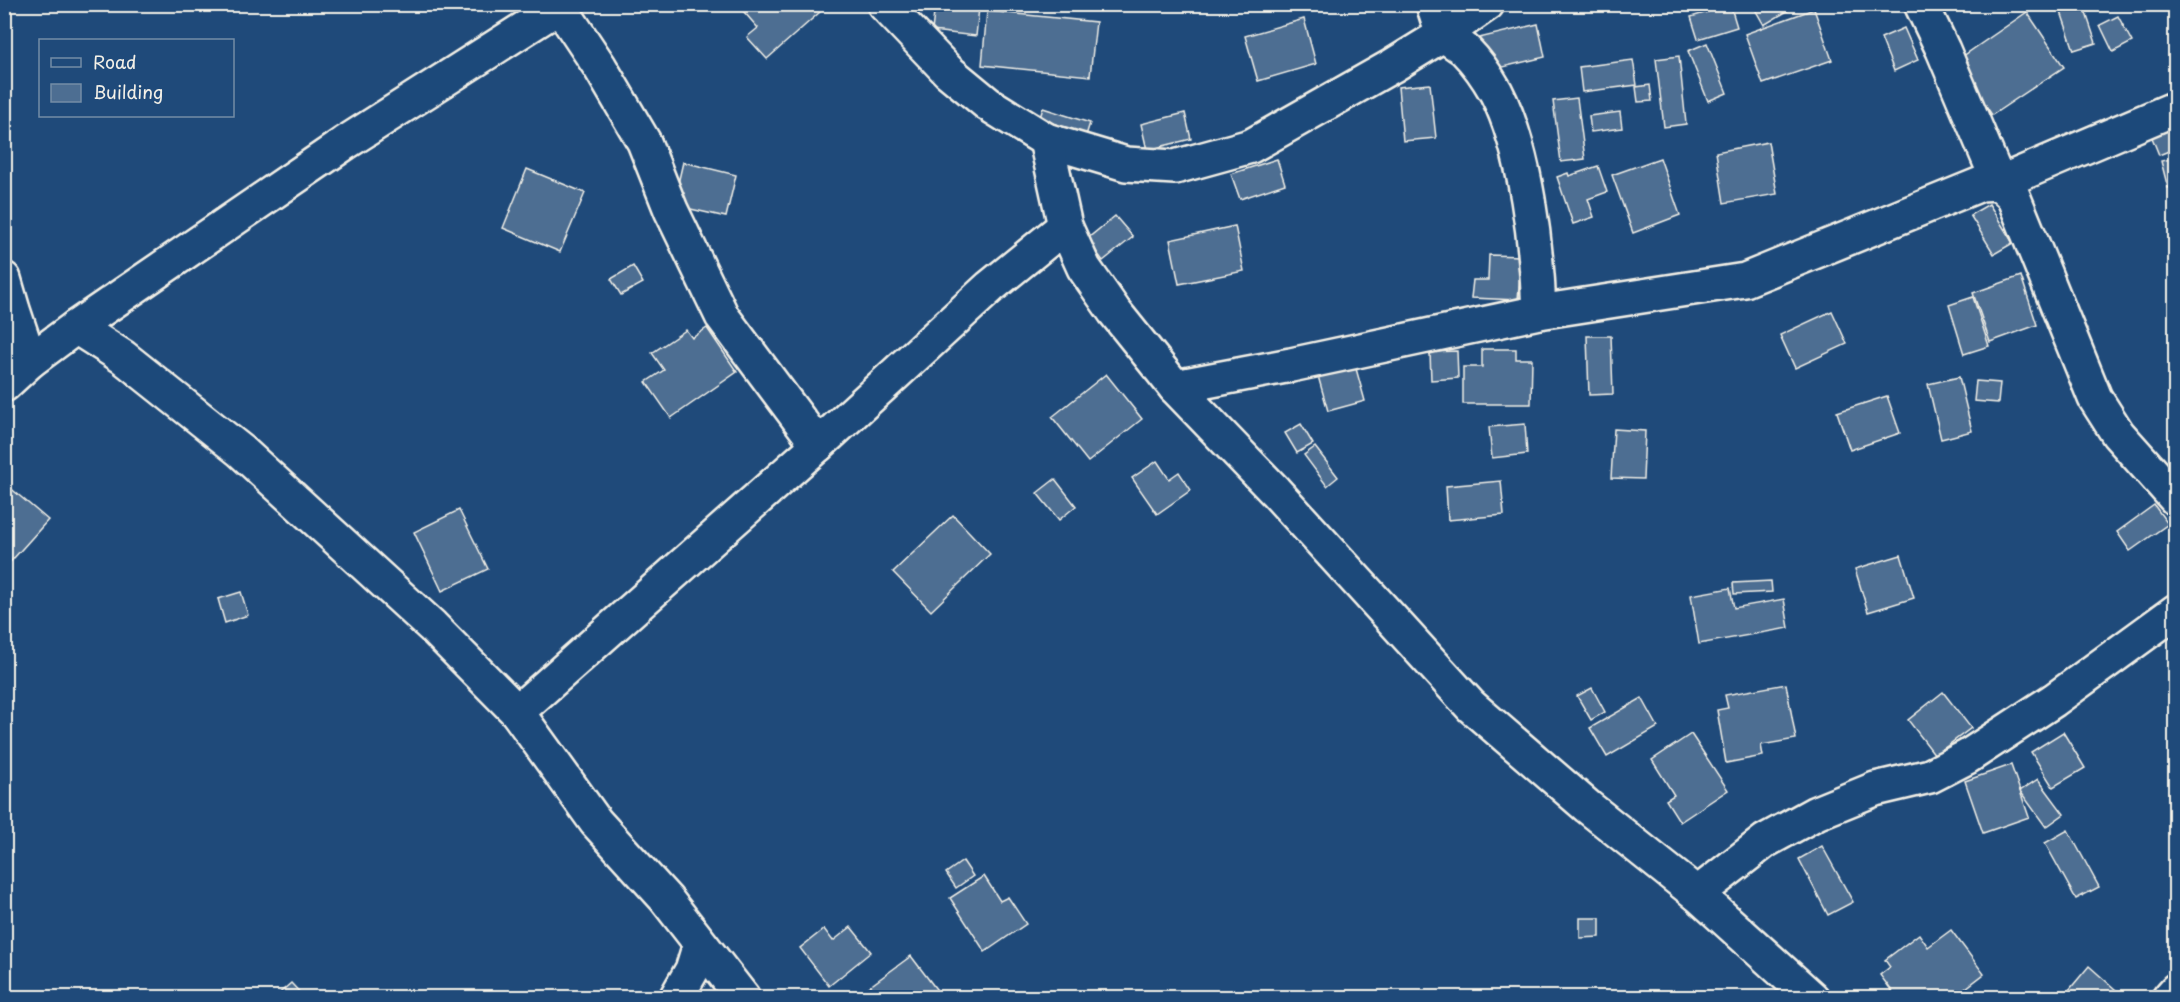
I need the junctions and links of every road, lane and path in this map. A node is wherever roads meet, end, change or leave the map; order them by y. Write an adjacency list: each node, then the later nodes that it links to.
1 (884, 4): 8 (street)
2 (1432, 4): 6 (street)
3 (1487, 4): 6 (street)
4 (1921, 4): 9 (street)
5 (561, 6): 13 (street); 17 (street)
6 (1444, 34): 8 (street); 12 (street)
7 (2175, 108): 9 (street)
8 (1046, 140): 10 (street)
9 (1999, 183): 12 (street); 18 (street)
10 (1065, 226): 16 (street); 17 (street)
11 (4, 279): 14 (street)
12 (1539, 312): 16 (street)
13 (76, 327): 14 (street); 20 (street)
14 (30, 362): 15 (street)
15 (4, 385)
16 (1175, 387): 21 (street)
17 (818, 445): 20 (street)
18 (2175, 499)
19 (2175, 611): 21 (street)
20 (517, 712): 22 (street)
21 (1696, 894): 27 (street)
22 (700, 944): 24 (street); 25 (street)
23 (2175, 990): 28 (street)
24 (742, 996): 26 (street)
25 (676, 998)
26 (699, 998)
27 (1812, 998)
28 (2169, 998)

